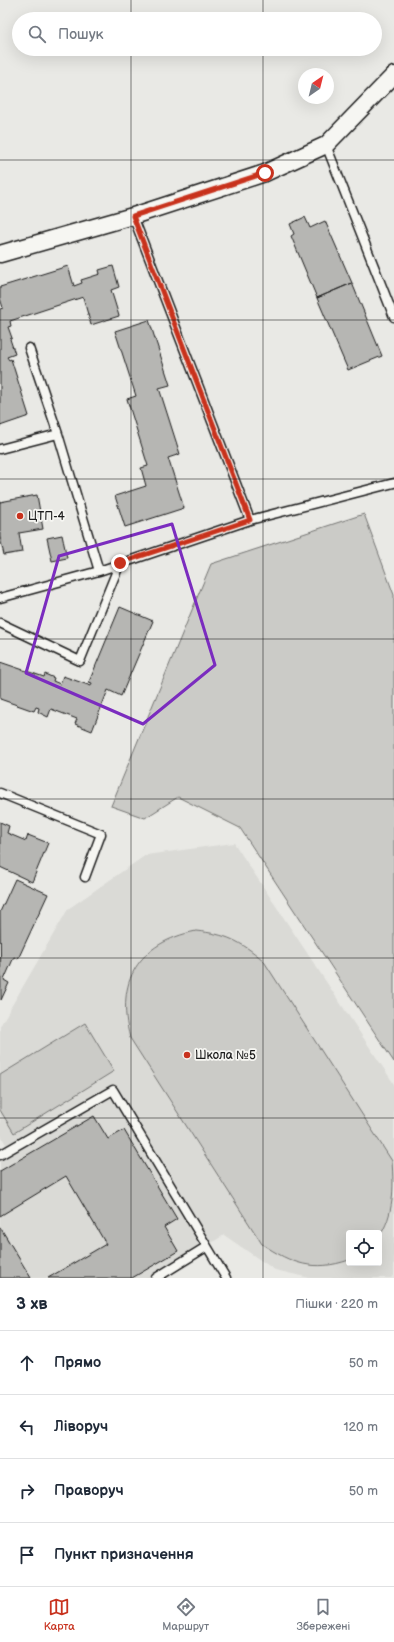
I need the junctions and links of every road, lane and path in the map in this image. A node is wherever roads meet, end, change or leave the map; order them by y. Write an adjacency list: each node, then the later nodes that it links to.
1 (394, 75): 2 (street)
2 (326, 144): 3 (street); 5 (lane)
3 (133, 216): 4 (street); 10 (lane)
4 (0, 254)
5 (394, 317)
6 (29, 348): 7 (lane)
7 (58, 434): 8 (lane); 12 (lane)
8 (0, 449)
9 (394, 483): 10 (lane)
10 (250, 520): 11 (lane)
11 (120, 563): 12 (lane); 14 (lane)
12 (99, 571): 13 (lane)
13 (0, 598)
14 (0, 623)
15 (0, 793): 16 (lane)
16 (84, 877)
17 (0, 1155): 18 (lane)
18 (206, 1247): 19 (lane); 20 (lane)
19 (156, 1278)
20 (226, 1278)

